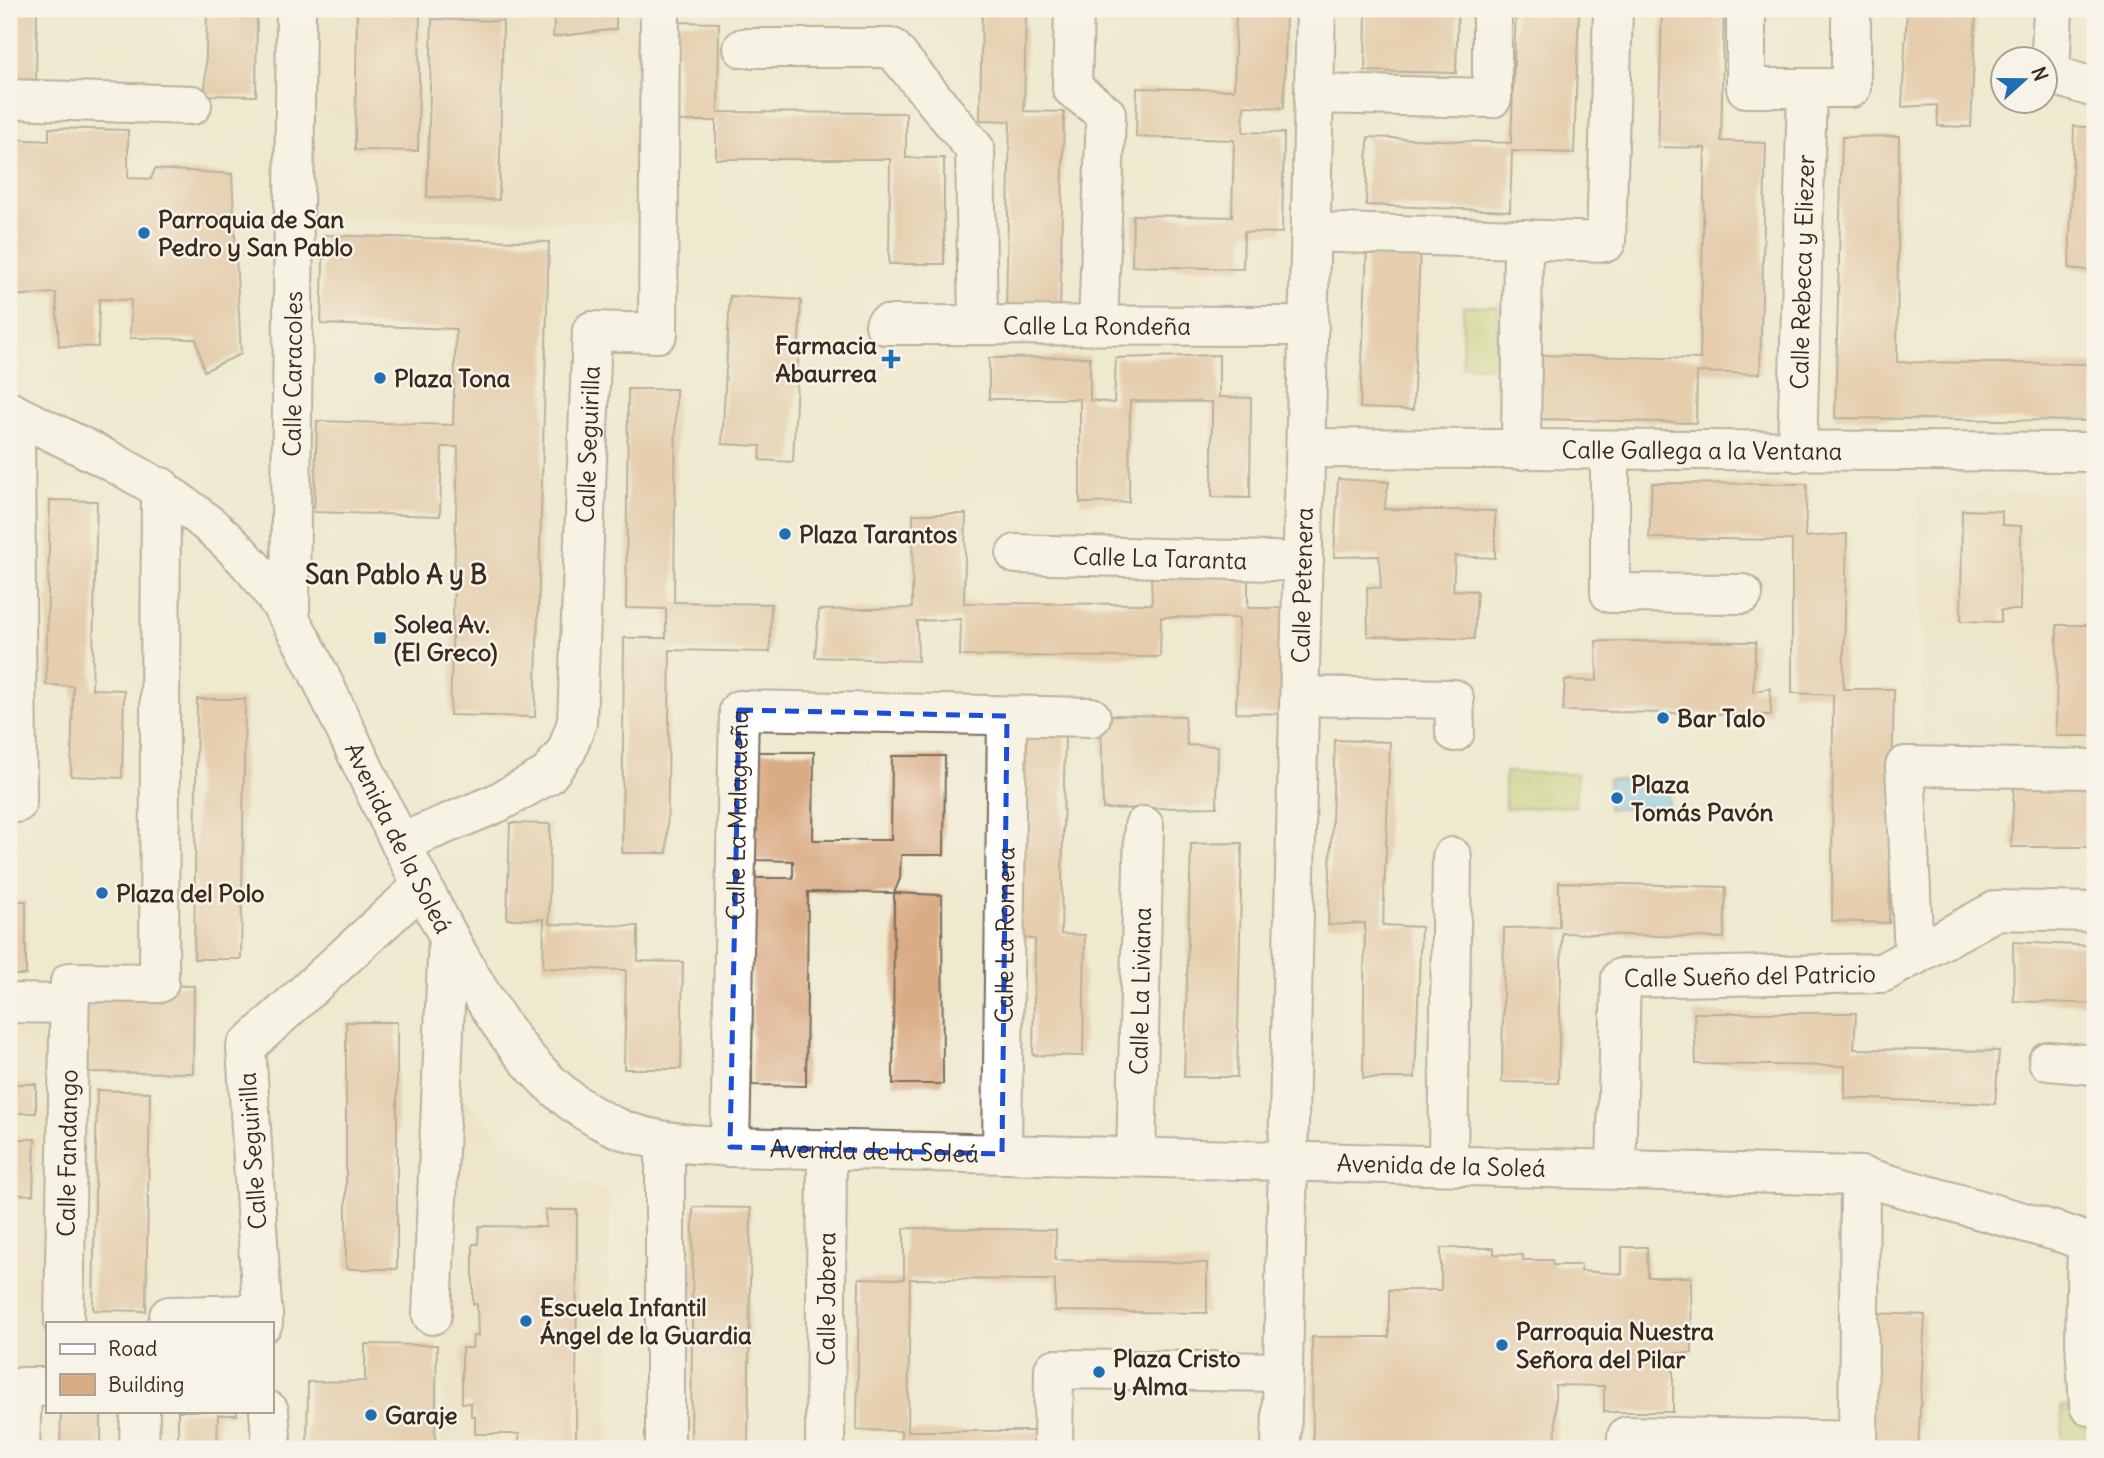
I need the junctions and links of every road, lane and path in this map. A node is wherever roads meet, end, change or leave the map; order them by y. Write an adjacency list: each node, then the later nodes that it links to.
1 (296, 9): 32 (street, Calle Caracoles)
2 (660, 9): 40 (street, Calle Seguirilla)
3 (1074, 9): 20 (street)
4 (1316, 9): 13 (street, Calle Petenera)
5 (1492, 9): 13 (street)
6 (1613, 9): 17 (street)
7 (1746, 9): 12 (street)
8 (1851, 9): 12 (street)
9 (2053, 9): 11 (street)
10 (743, 48): 18 (street)
11 (2095, 88)
12 (1807, 90): 26 (street, Calle Rebeca y Eliezer)
13 (1314, 94): 16 (street, Calle Petenera)
14 (9, 99): 15 (street)
15 (191, 105)
16 (1311, 232): 17 (street); 21 (street, Calle Petenera)
17 (1523, 239): 24 (street)
18 (978, 323): 19 (street, Calle La Rondeña); 20 (street, Calle La Rondeña)
19 (885, 325)
20 (1098, 326): 21 (street, Calle La Rondeña)
21 (1309, 326): 23 (street, Calle Petenera)
22 (12, 413): 28 (street, Avenida de la Soleá); 38 (street)
23 (1306, 448): 24 (street, Calle Gallega a la Ventana); 30 (street, Calle Petenera)
24 (1521, 450): 25 (street, Calle Gallega a la Ventana)
25 (1611, 451): 26 (street, Calle Gallega a la Ventana); 31 (street)
26 (1797, 452): 27 (street, Calle Gallega a la Ventana)
27 (2095, 452)
28 (161, 487): 32 (street, Avenida de la Soleá); 46 (street)
29 (1016, 554): 30 (street, Calle La Taranta)
30 (1304, 562): 33 (street, Calle Petenera)
31 (1743, 594)
32 (290, 616): 40 (street, Avenida de la Soleá)
33 (1300, 696): 36 (street); 55 (street, Calle Petenera)
34 (1007, 716): 35 (street, Calle La Malagueña); 51 (street, Calle La Malagueña); 53 (street, Calle La Romera)
35 (1091, 717)
36 (1455, 732)
37 (2095, 769): 45 (street)
38 (24, 803)
39 (1144, 827): 54 (street, Calle La Liviana)
40 (400, 843): 42 (street, Avenida de la Soleá)
41 (1452, 857): 56 (street)
42 (421, 887): 44 (street, Avenida de la Soleá); 61 (street, Calle Seguirilla)
43 (2095, 912): 45 (street, Calle Sueño del Patricio)
44 (448, 935): 50 (street, Avenida de la Soleá); 60 (street)
45 (1914, 956): 57 (street, Calle Sueño del Patricio)
46 (69, 993): 47 (street); 62 (street, Calle Fandango)
47 (9, 1003)
48 (2048, 1060): 49 (street)
49 (2095, 1065)
50 (665, 1142): 51 (street, Avenida de la Soleá); 73 (street)
51 (730, 1147): 52 (street, Avenida de la Soleá)
52 (827, 1149): 53 (street, Avenida de la Soleá); 74 (street, Calle Jabera)
53 (1002, 1154): 54 (street, Avenida de la Soleá)
54 (1136, 1157): 55 (street, Avenida de la Soleá)
55 (1290, 1160): 56 (street, Avenida de la Soleá); 64 (street, Calle Petenera)
56 (1448, 1164): 57 (street, Avenida de la Soleá)
57 (1616, 1169): 58 (street, Avenida de la Soleá)
58 (1860, 1176): 59 (street, Avenida de la Soleá); 69 (street)
59 (2091, 1243): 66 (street)
60 (432, 1315)
61 (263, 1318): 63 (street)
62 (64, 1322)
63 (168, 1322)
64 (1283, 1372): 75 (street); 76 (street, Calle Petenera)
65 (26, 1387): 70 (street)
66 (2089, 1406)
67 (140, 1412): 71 (street)
68 (269, 1412): 72 (street)
69 (1858, 1445): 77 (street)
70 (20, 1449)
71 (139, 1449)
72 (272, 1449)
73 (665, 1449)
74 (825, 1449)
75 (1053, 1449)
76 (1281, 1449)
77 (1627, 1449)

